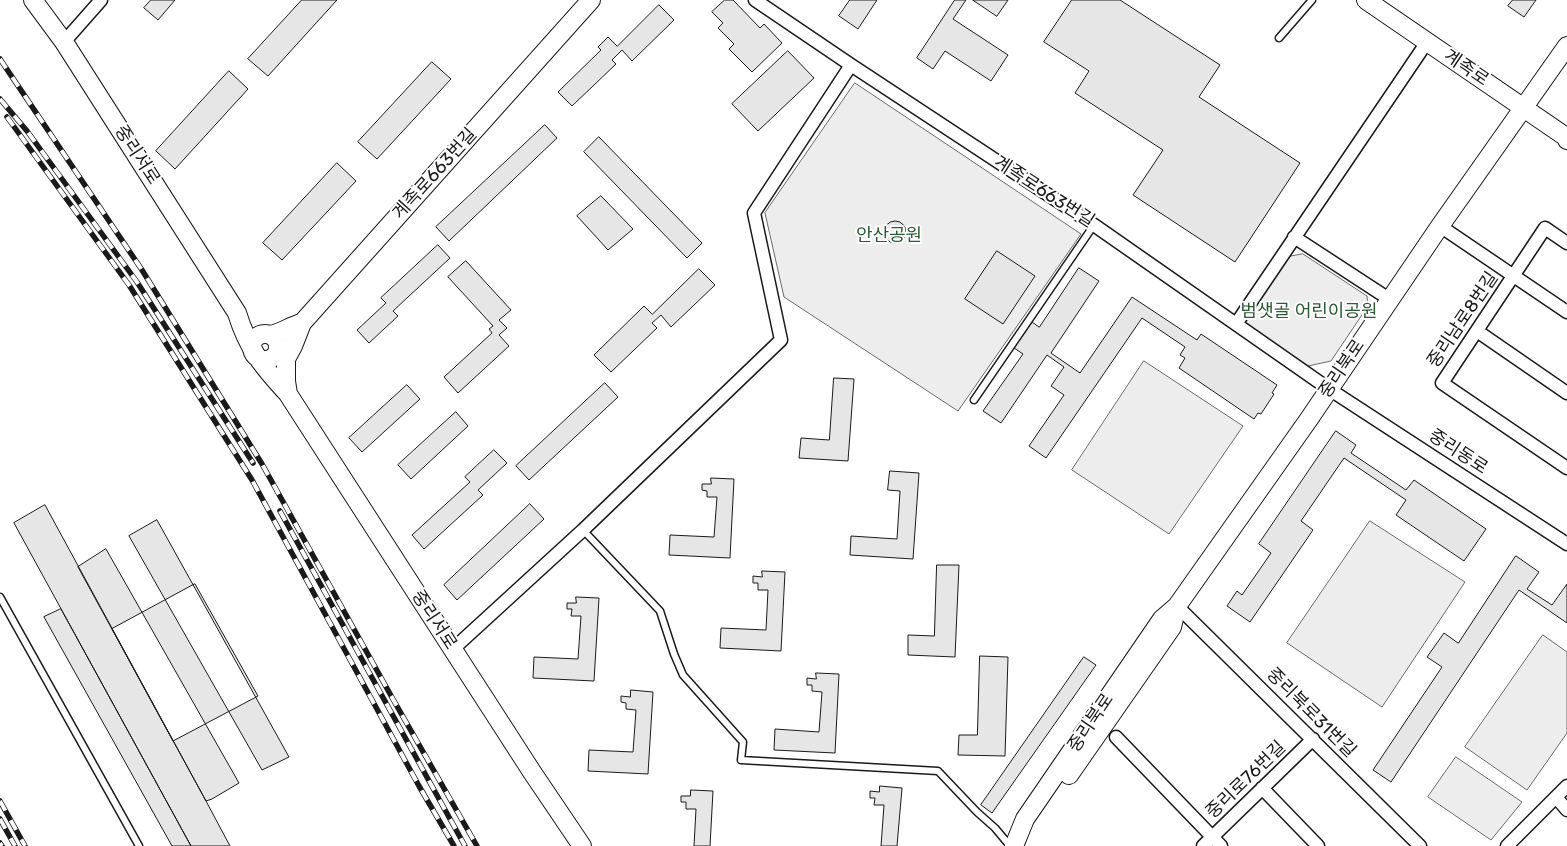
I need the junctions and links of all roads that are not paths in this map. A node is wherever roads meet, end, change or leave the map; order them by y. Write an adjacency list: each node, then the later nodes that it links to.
1 (33, 0): 8 (main road, 중리서로)
2 (101, 0): 8 (street)
3 (591, 0): 23 (main road, 계족로663번길)
4 (755, 0): 11 (street, 계족로663번길)
5 (1312, 0): 7 (lane)
6 (1366, 0): 9 (main road, 계족로)
7 (1280, 38)
8 (64, 42): 21 (main road, 중리서로)
9 (1427, 42): 12 (main road, 계족로); 16 (street)
10 (1567, 46): 12 (main road, 중리북로)
11 (851, 65): 14 (street, 계족로663번길); 32 (street)
12 (1523, 107): 13 (main road, 계족로); 15 (main road, 중리북로)
13 (1567, 138)
14 (1094, 225): 22 (street, 계족로663번길); 30 (lane)
15 (1440, 226): 18 (street, 중리남로8번길); 19 (main road, 중리북로)
16 (1294, 237): 19 (street); 22 (street)
17 (1567, 243): 18 (street, 중리남로8번길)
18 (1514, 276): 20 (street, 중리남로8번길); 24 (street, 중리남로8번길)
19 (1389, 299): 28 (main road, 중리북로)
20 (1567, 312)
21 (241, 316): 23 (main road); 25 (main road); 26 (main road)
22 (1236, 324): 28 (street, 계족로663번길)
23 (297, 327): 25 (main road); 27 (main road)
24 (1477, 331): 29 (street); 31 (street, 중리남로8번길)
25 (272, 343): 26 (main road); 27 (main road)
26 (254, 354): 27 (main road)
27 (287, 387): 36 (main road, 중리서로)
28 (1329, 389): 33 (street, 중리동로); 35 (main road, 중리북로)
29 (1567, 393)
30 (974, 400)
31 (1567, 468)
32 (583, 530): 36 (street); 46 (lane)
33 (1567, 544)
34 (0, 598): 44 (lane)
35 (1177, 606): 38 (street, 중리북로31번길); 47 (main road, 중리북로)
36 (453, 649): 45 (main road, 중리서로)
37 (1116, 737): 43 (street)
38 (1313, 739): 40 (street, 중리로76번길); 49 (street, 중리북로31번길)
39 (1567, 786): 41 (street)
40 (1262, 788): 43 (street, 중리로76번길); 48 (street)
41 (1556, 797): 42 (street); 50 (street)
42 (1567, 810)
43 (1212, 843)
44 (139, 846)
45 (582, 846)
46 (1010, 846)
47 (1015, 846)
48 (1318, 846)
49 (1420, 846)
50 (1507, 846)

